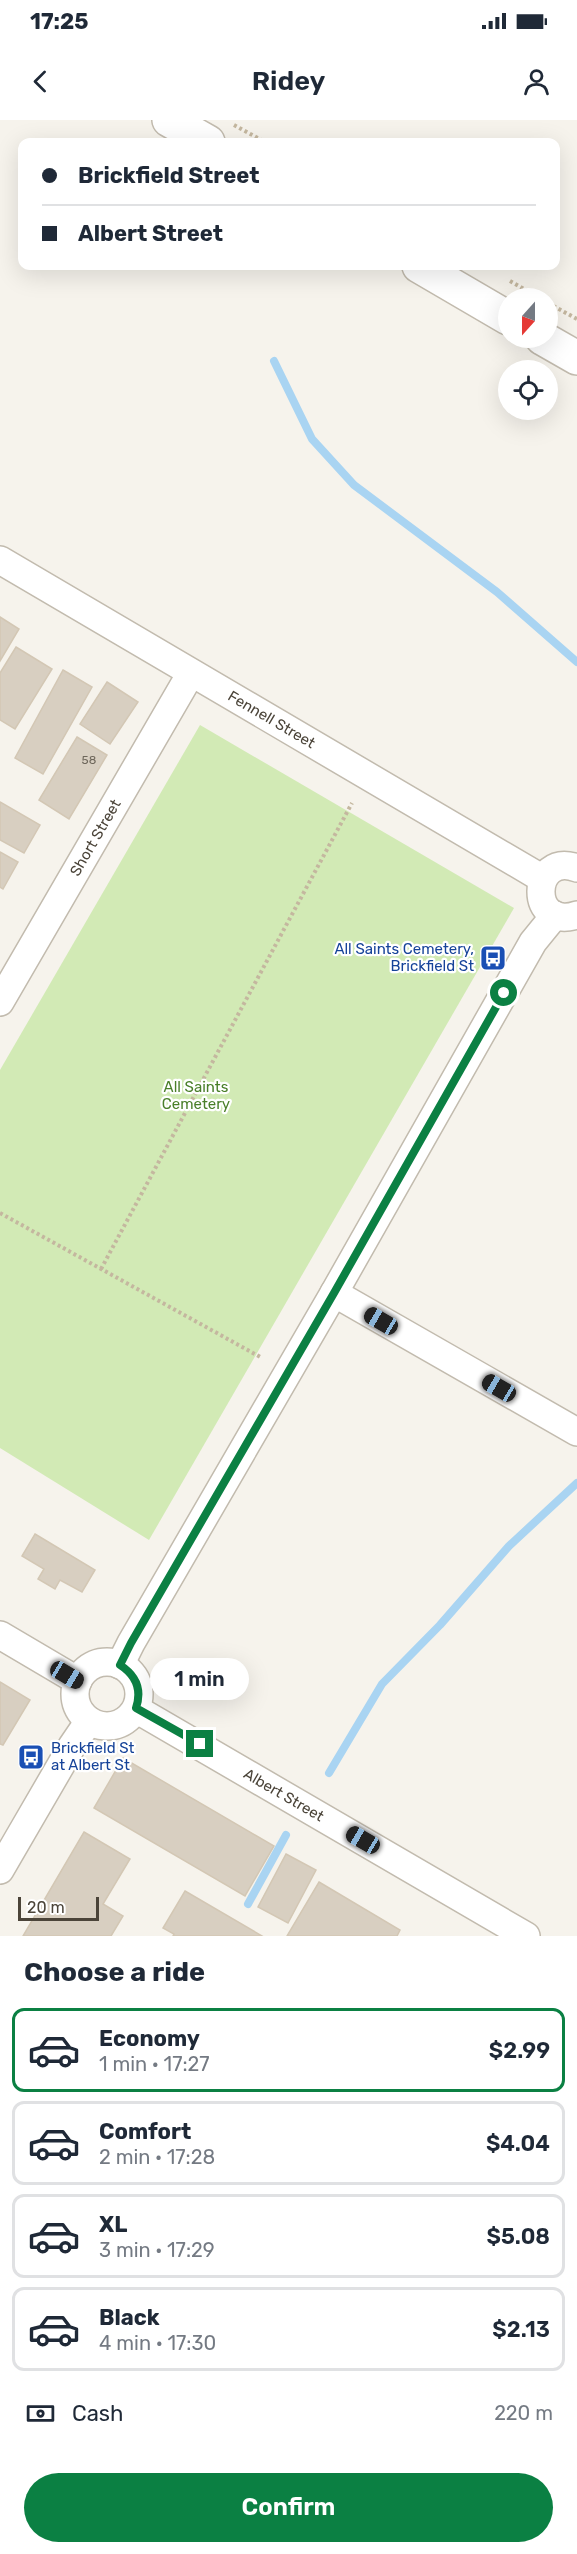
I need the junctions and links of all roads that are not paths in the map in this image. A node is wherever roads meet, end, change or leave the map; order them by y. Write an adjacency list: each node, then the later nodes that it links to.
1 (169, 120): 2 (street)
2 (200, 138)
3 (425, 270): 4 (street)
4 (498, 312)
5 (558, 347): 6 (street)
6 (577, 358)
7 (0, 560): 8 (street, Fennell Street)
8 (191, 673): 10 (street, Fennell Street); 12 (street, Short Street)
9 (577, 868): 10 (street)
10 (543, 879): 11 (street)
11 (566, 915): 13 (street)
12 (0, 1002)
13 (334, 1293): 14 (street); 16 (street)
14 (577, 1432)
15 (0, 1635): 17 (street)
16 (120, 1665): 17 (street); 18 (street)
17 (78, 1682): 19 (street)
18 (136, 1708): 19 (street); 21 (street, Albert Street)
19 (89, 1721): 20 (street)
20 (0, 1870)
21 (526, 1936)

